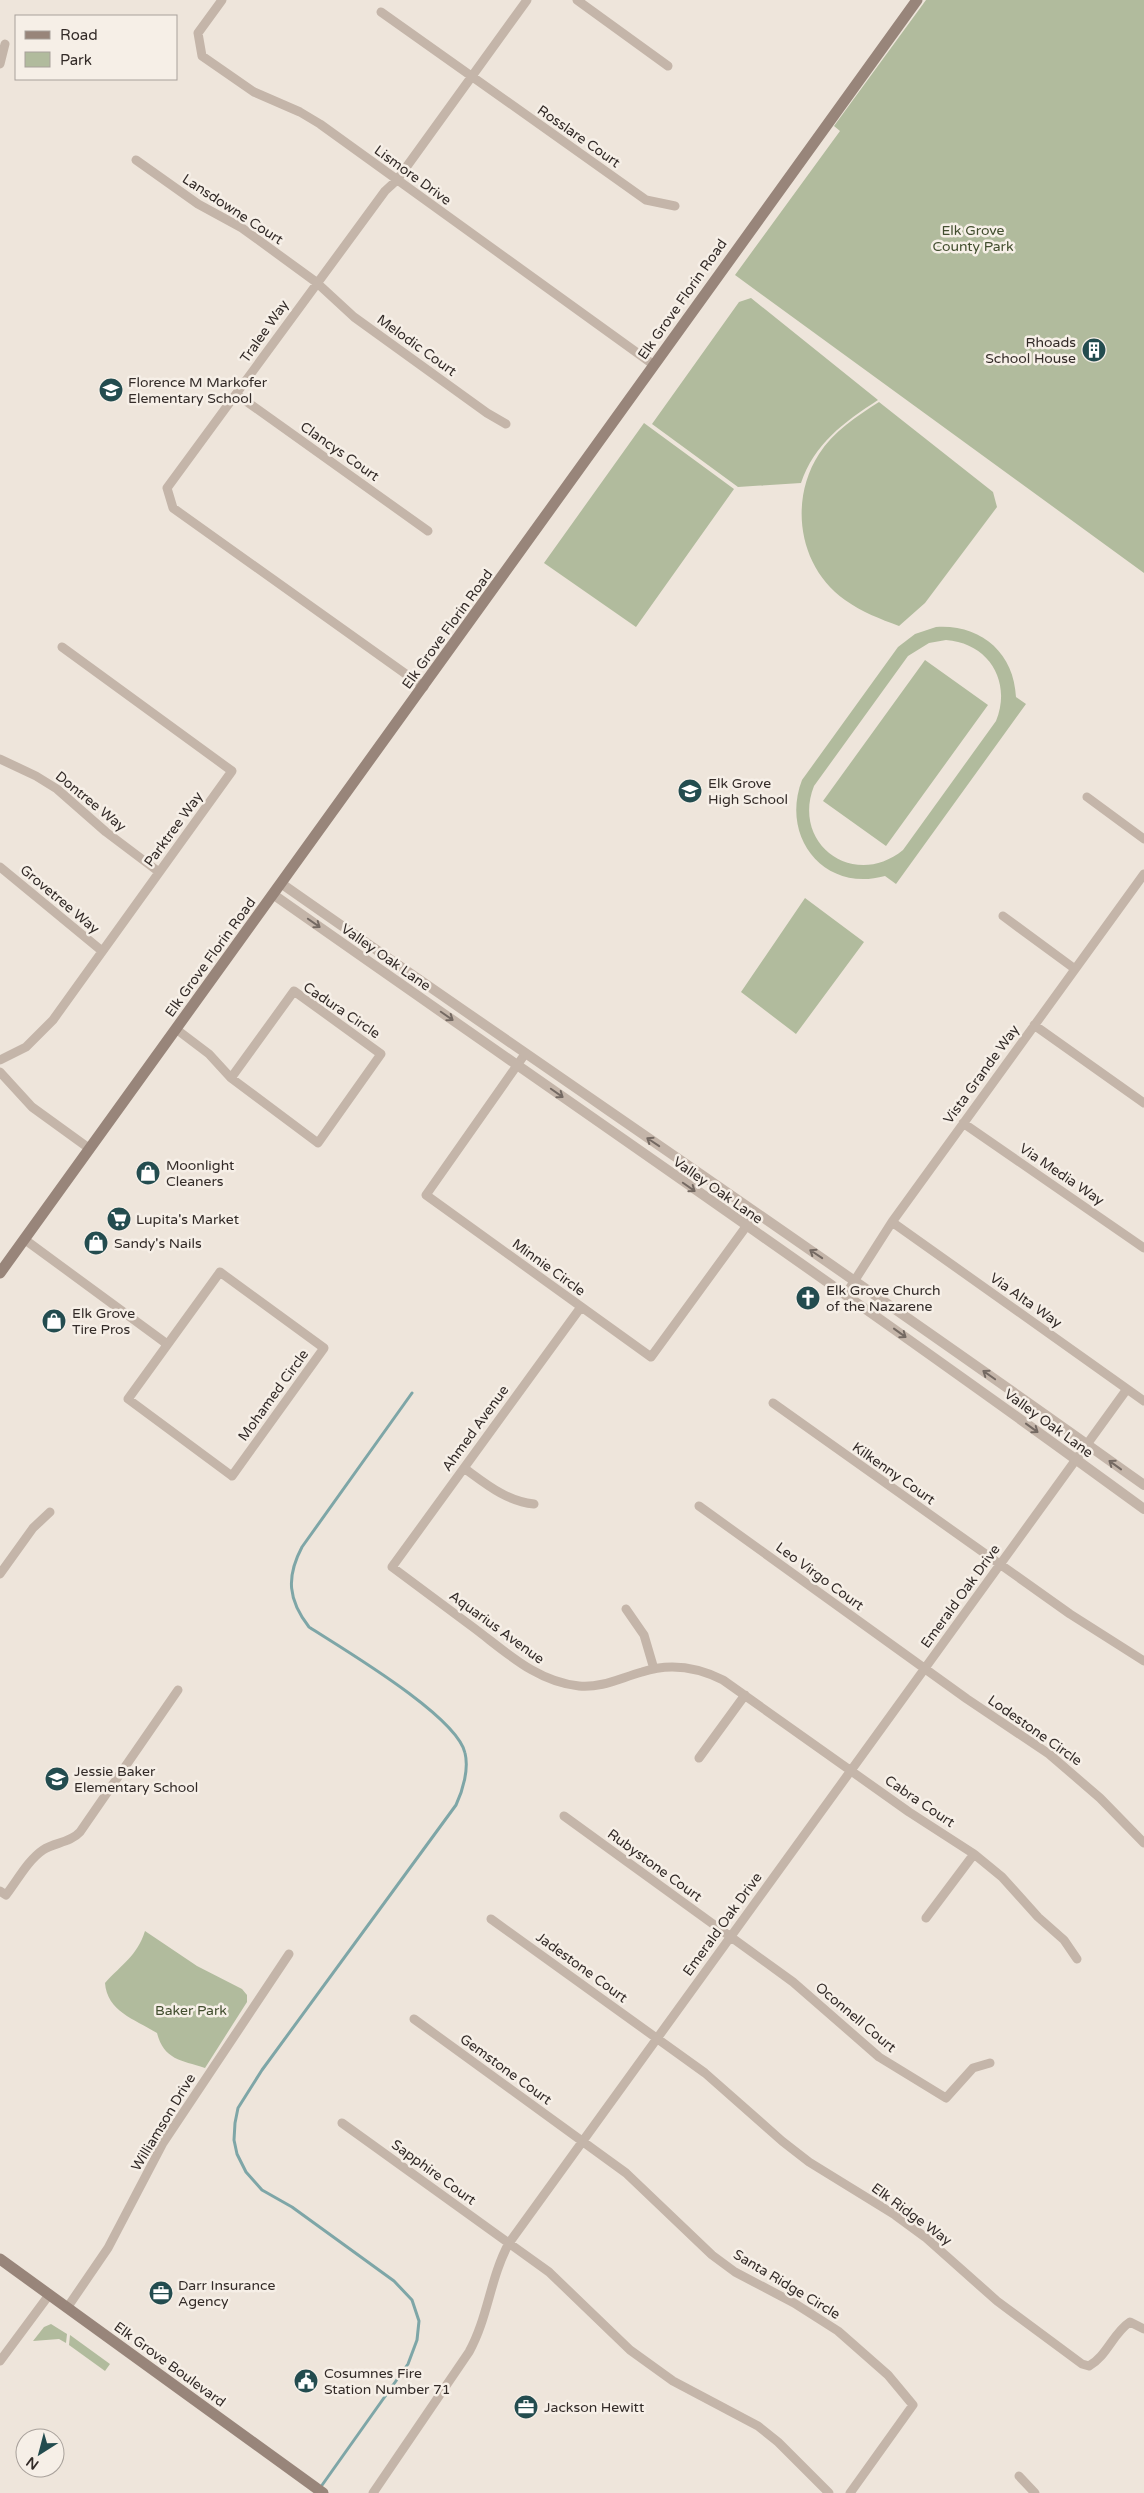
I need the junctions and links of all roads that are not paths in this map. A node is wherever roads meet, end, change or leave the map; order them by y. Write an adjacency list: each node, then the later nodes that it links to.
1 (222, 0): 11 (street, Lismore Drive)
2 (527, 0): 9 (street, Tralee Way)
3 (577, 0): 8 (street)
4 (917, 0): 14 (main road, Elk Grove Florin Road)
5 (382, 12): 9 (street, Rosslare Court)
6 (5, 44): 7 (street)
7 (0, 64)
8 (668, 66)
9 (472, 77): 11 (street, Tralee Way); 12 (street, Rosslare Court)
10 (136, 160): 13 (street, Lansdowne Court)
11 (396, 180): 13 (street, Tralee Way); 14 (street, Lismore Drive)
12 (675, 206)
13 (316, 282): 15 (street, Tralee Way); 16 (street, Melodic Court)
14 (654, 365): 19 (main road, Elk Grove Florin Road)
15 (236, 394): 17 (street, Clancys Court); 19 (street, Tralee Way)
16 (506, 424)
17 (428, 531)
18 (62, 647): 24 (street, Parktree Way)
19 (424, 687): 26 (main road, Elk Grove Florin Road)
20 (0, 759): 24 (street, Dontree Way)
21 (1087, 797): 22 (street)
22 (1144, 839)
23 (0, 868): 29 (street, Grovetree Way)
24 (159, 872): 29 (street, Parktree Way)
25 (1144, 874): 30 (street, Vista Grande Way)
26 (282, 884): 27 (main road, Elk Grove Florin Road); 33 (street, Valley Oak Lane)
27 (274, 895): 32 (main road, Elk Grove Florin Road); 35 (street, Valley Oak Lane, one-way to 35)
28 (1003, 916): 30 (street)
29 (102, 951): 34 (street, Parktree Way)
30 (1075, 969): 31 (street, Vista Grande Way)
31 (1034, 1025): 38 (street); 39 (street, Vista Grande Way)
32 (176, 1029): 37 (street, Cadura Circle); 40 (main road, Elk Grove Florin Road)
33 (524, 1054): 35 (street, Minnie Circle); 41 (street, Valley Oak Lane, one-way to 33)
34 (0, 1060)
35 (517, 1065): 43 (street, Valley Oak Lane, one-way to 43); 49 (street, Minnie Circle)
36 (0, 1072): 40 (street)
37 (231, 1078): 37 (street, Cadura Circle)
38 (1143, 1101)
39 (963, 1123): 42 (street, Vista Grande Way); 45 (street, Via Media Way)
40 (90, 1149): 44 (main road, Elk Grove Florin Road)
41 (756, 1213): 43 (street, Minnie Circle); 47 (street, Valley Oak Lane, one-way to 41)
42 (892, 1222): 47 (street, Vista Grande Way); 51 (street, Via Alta Way)
43 (746, 1227): 48 (street, Valley Oak Lane); 49 (street, Minnie Circle)
44 (24, 1239): 46 (main road, Elk Grove Florin Road); 50 (street)
45 (1144, 1248)
46 (0, 1273)
47 (856, 1281): 48 (street, Vista Grande Way); 54 (street, Valley Oak Lane, one-way to 47)
48 (846, 1294): 55 (street, Valley Oak Lane, one-way to 55)
49 (581, 1307): 56 (street, Ahmed Avenue)
50 (167, 1344): 50 (street, Mohamed Circle)
51 (1127, 1389): 52 (street, Via Alta Way); 54 (street, Emerald Oak Drive)
52 (1144, 1401)
53 (773, 1403): 62 (street, Kilkenny Court)
54 (1086, 1444): 55 (street, Emerald Oak Drive); 57 (street, Valley Oak Lane, one-way to 54)
55 (1075, 1459): 60 (street, Valley Oak Lane); 62 (street, Emerald Oak Drive)
56 (464, 1468): 58 (street); 63 (street, Ahmed Avenue)
57 (1144, 1486)
58 (534, 1504)
59 (699, 1506): 67 (street, Leo Virgo Court)
60 (1144, 1509)
61 (50, 1512): 64 (street)
62 (1000, 1565): 66 (street); 67 (street, Emerald Oak Drive)
63 (392, 1567): 68 (street, Aquarius Avenue)
64 (0, 1574)
65 (626, 1609): 68 (street)
66 (1144, 1661)
67 (925, 1668): 72 (street, Emerald Oak Drive); 74 (street, Lodestone Circle)
68 (654, 1669): 70 (street, Aquarius Avenue)
69 (178, 1690): 76 (street)
70 (745, 1694): 71 (street); 72 (street, Aquarius Avenue)
71 (698, 1758)
72 (851, 1770): 75 (street, Cabra Court); 79 (street, Emerald Oak Drive)
73 (564, 1816): 79 (street, Rubystone Court)
74 (1144, 1843)
75 (974, 1854): 77 (street); 81 (street, Cabra Court)
76 (0, 1891)
77 (926, 1918)
78 (491, 1919): 83 (street, Jadestone Court)
79 (731, 1936): 83 (street, Emerald Oak Drive); 84 (street, Oconnell Court)
80 (289, 1954): 90 (street, Williamson Drive)
81 (1077, 1959)
82 (414, 2019): 86 (street, Gemstone Court)
83 (657, 2038): 86 (street, Emerald Oak Drive); 91 (street, Elk Ridge Way)
84 (990, 2063)
85 (342, 2122): 87 (street, Sapphire Court)
86 (582, 2141): 87 (street, Emerald Oak Drive); 97 (street, Santa Ridge Circle)
87 (509, 2243): 95 (street, Emerald Oak Drive); 96 (street)
88 (0, 2259): 89 (main road, Elk Grove Boulevard)
89 (49, 2295): 90 (main road, Elk Grove Boulevard); 92 (street)
90 (67, 2308): 94 (main road, Elk Grove Boulevard)
91 (1144, 2329)
92 (0, 2361)
93 (1019, 2476): 98 (street)
94 (323, 2493)
95 (373, 2493)
96 (830, 2493)
97 (850, 2493)
98 (1036, 2493)

